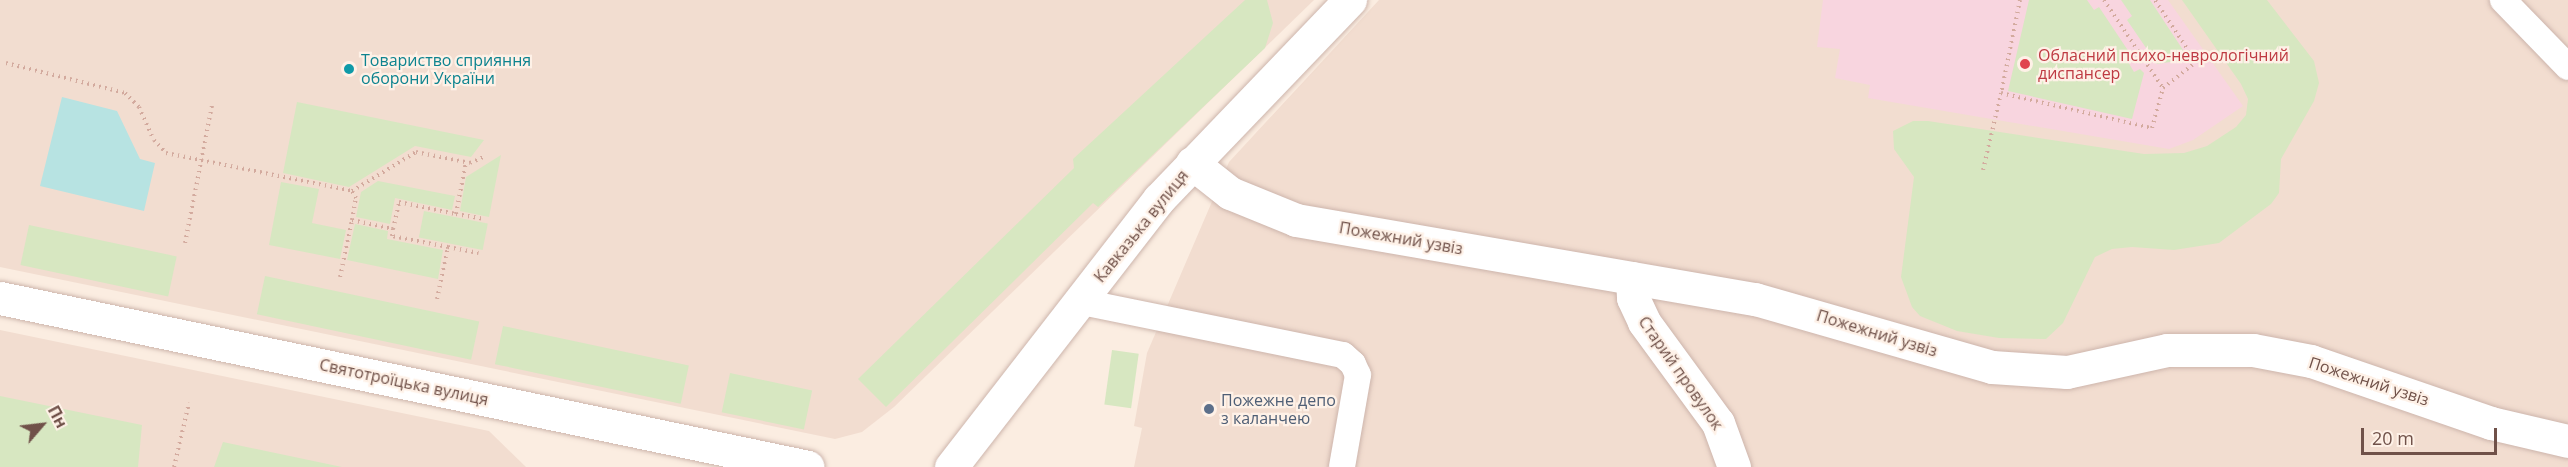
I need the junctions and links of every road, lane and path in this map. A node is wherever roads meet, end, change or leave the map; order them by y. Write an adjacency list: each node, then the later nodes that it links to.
1 (1350, 0): 14 (street, Кавказька вулиця)
2 (2020, 0): 9 (path)
3 (2104, 0): 8 (path)
4 (2155, 0): 8 (path)
5 (2504, 0): 7 (lane)
6 (6, 63): 12 (path)
7 (2568, 67)
8 (2163, 88): 9 (path)
9 (2001, 93): 15 (path)
10 (212, 106): 12 (path)
11 (486, 156): 13 (path)
12 (201, 161): 16 (path); 21 (path)
13 (466, 162): 16 (path); 17 (path)
14 (1192, 163): 25 (street, Пожежний узвіз); 28 (street, Кавказька вулиця)
15 (1983, 170)
16 (352, 191): 19 (path)
17 (456, 214): 18 (path); 20 (path)
18 (485, 219)
19 (352, 220): 20 (path); 24 (path)
20 (393, 229): 22 (path)
21 (185, 243)
22 (448, 247): 23 (path); 27 (path)
23 (478, 253)
24 (340, 277)
25 (1632, 278): 30 (street, Пожежний узвіз); 35 (street, Старий провулок)
26 (0, 298): 32 (street, Святотроїцька вулиця)
27 (437, 299)
28 (1082, 302): 33 (street, Кавказька вулиця); 34 (lane)
29 (189, 403): 31 (path)
30 (2568, 441)
31 (174, 467)
32 (808, 467)
33 (951, 467)
34 (1342, 467)
35 (1734, 467)

